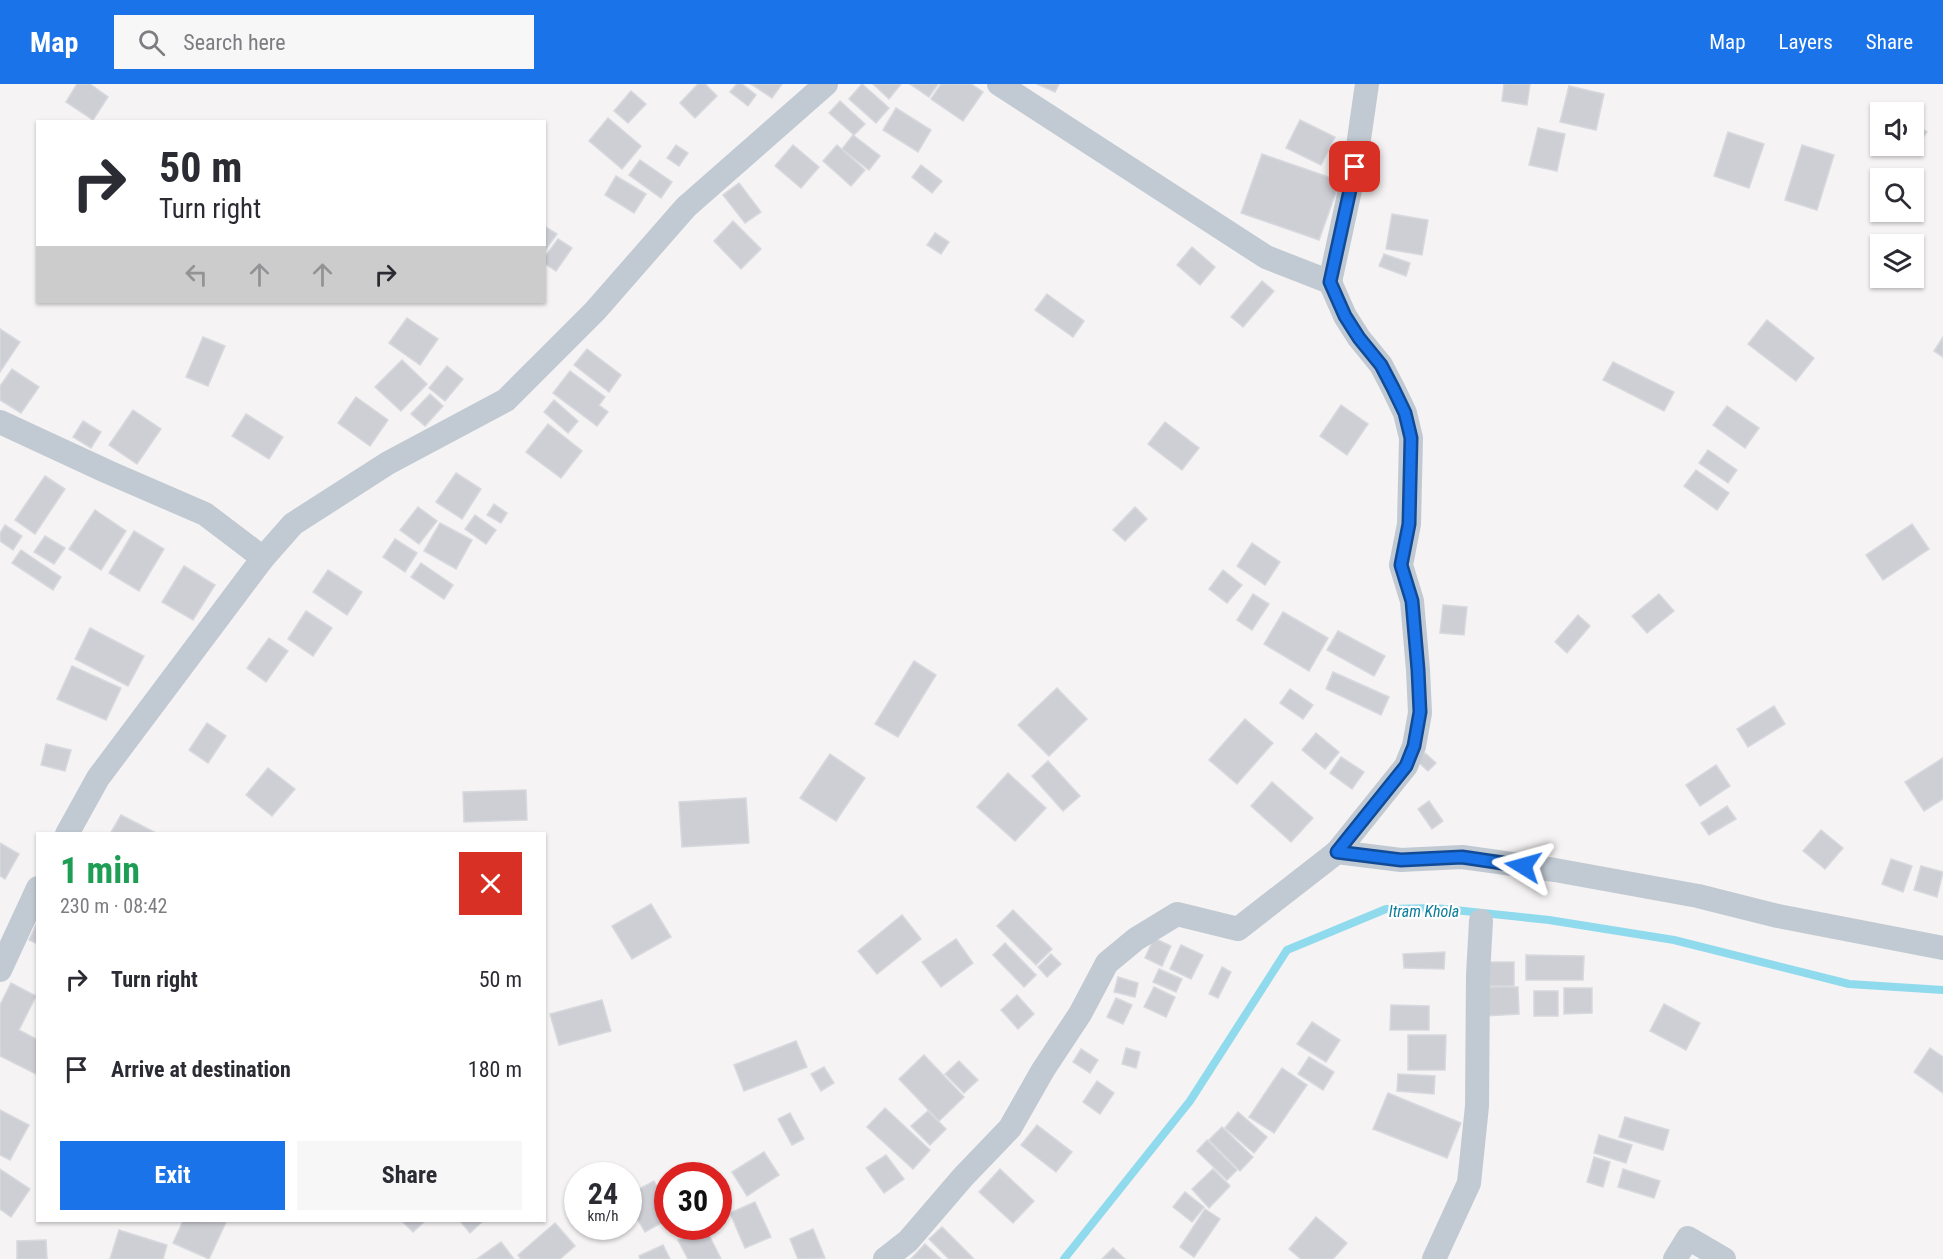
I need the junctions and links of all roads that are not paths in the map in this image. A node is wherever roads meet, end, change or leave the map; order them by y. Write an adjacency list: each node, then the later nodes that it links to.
1 (826, 84): 6 (street)
2 (999, 84): 4 (street)
3 (1367, 84): 4 (street)
4 (1330, 282): 8 (street)
5 (0, 422): 6 (street)
6 (263, 558): 7 (street)
7 (68, 832)
8 (1337, 852): 11 (street); 13 (street)
9 (36, 892): 12 (street)
10 (1481, 921): 14 (street)
11 (1943, 948)
12 (0, 970)
13 (885, 1259)
14 (1434, 1259)
15 (1675, 1259): 16 (street)
16 (1724, 1259)

